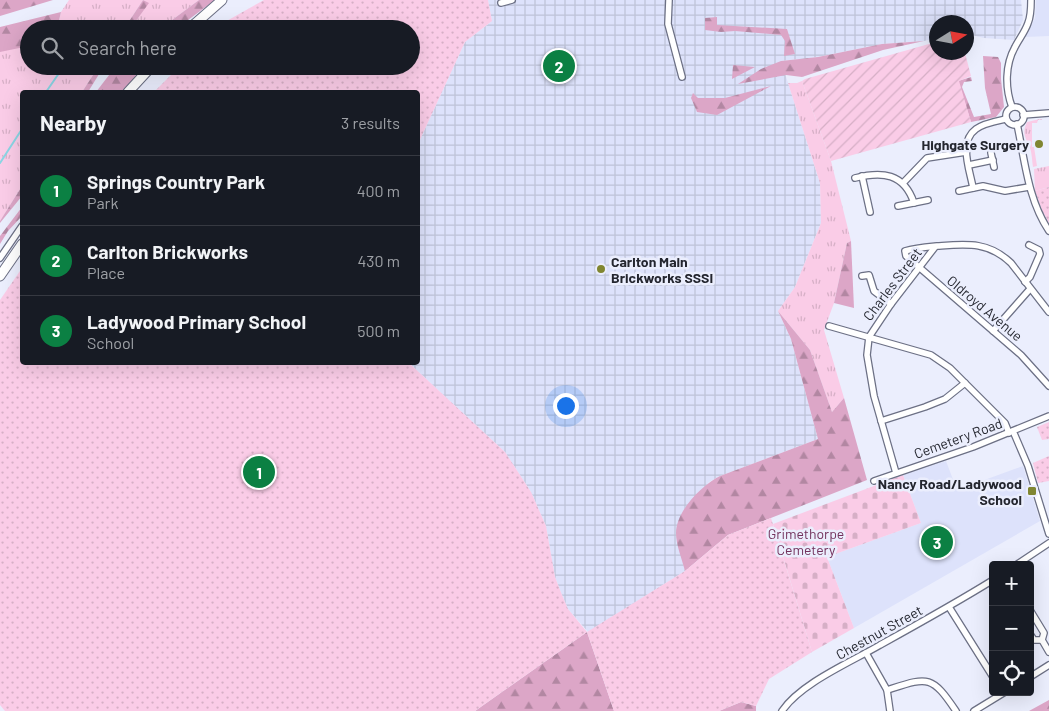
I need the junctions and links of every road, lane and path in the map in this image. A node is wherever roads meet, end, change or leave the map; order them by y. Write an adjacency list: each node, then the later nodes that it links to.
1 (222, 0): 6 (main road)
2 (512, 0): 5 (street)
3 (669, 0): 8 (street)
4 (1031, 0): 10 (street)
5 (501, 4)
6 (199, 20)
7 (144, 75): 9 (main road)
8 (682, 77)
9 (130, 90)
10 (1012, 107): 12 (street); 13 (street)
11 (1049, 113): 12 (street)
12 (1024, 115): 14 (street)
13 (1006, 118): 14 (street); 15 (street)
14 (1017, 124): 23 (street)
15 (966, 152): 18 (street); 22 (street)
16 (992, 153): 17 (street)
17 (993, 160): 18 (street); 19 (street)
18 (969, 165): 24 (street)
19 (994, 167)
20 (862, 176): 21 (street); 22 (street); 29 (street)
21 (855, 178)
22 (903, 183): 27 (street)
23 (1029, 187): 24 (street); 31 (street)
24 (974, 188): 25 (street)
25 (959, 191)
26 (928, 200): 27 (street)
27 (914, 203): 28 (street)
28 (898, 206)
29 (870, 212)
30 (20, 229): 35 (street)
31 (1049, 231)
32 (1028, 245): 39 (street)
33 (20, 247): 37 (main road)
34 (936, 247): 36 (street, Charles Street); 36 (street, Oldroyd Avenue); 39 (street)
35 (0, 258)
36 (920, 269): 41 (street, Charles Street); 44 (street, Oldroyd Avenue)
37 (0, 276)
38 (862, 276): 41 (street)
39 (1025, 282): 40 (street)
40 (1030, 289): 42 (street); 44 (street)
41 (891, 304): 45 (street, Charles Street)
42 (1049, 312)
43 (829, 326): 45 (street)
44 (993, 331): 47 (street, Oldroyd Avenue)
45 (869, 337): 46 (street); 49 (street)
46 (965, 383): 49 (street); 50 (street)
47 (1049, 386)
48 (1049, 416): 50 (street, Cemetery Road)
49 (881, 421): 51 (street)
50 (1011, 432): 51 (street, Cemetery Road); 53 (street)
51 (896, 473): 52 (street, Cemetery Road)
52 (874, 481)
53 (1049, 534)
54 (1049, 543): 55 (street)
55 (1022, 561)
56 (989, 582): 57 (street, Chestnut Street)
57 (949, 607): 62 (street, Chestnut Street); 64 (street)
58 (1034, 617): 60 (street)
59 (1034, 640): 60 (street)
60 (1042, 640): 61 (street)
61 (1049, 652)
62 (866, 653): 66 (street); 68 (street, Chestnut Street)
63 (1049, 666): 65 (street)
64 (989, 671)
65 (1034, 675)
66 (887, 690): 69 (street); 70 (street)
67 (998, 696): 71 (street)
68 (782, 711)
69 (890, 711)
70 (956, 711)
71 (974, 711)

